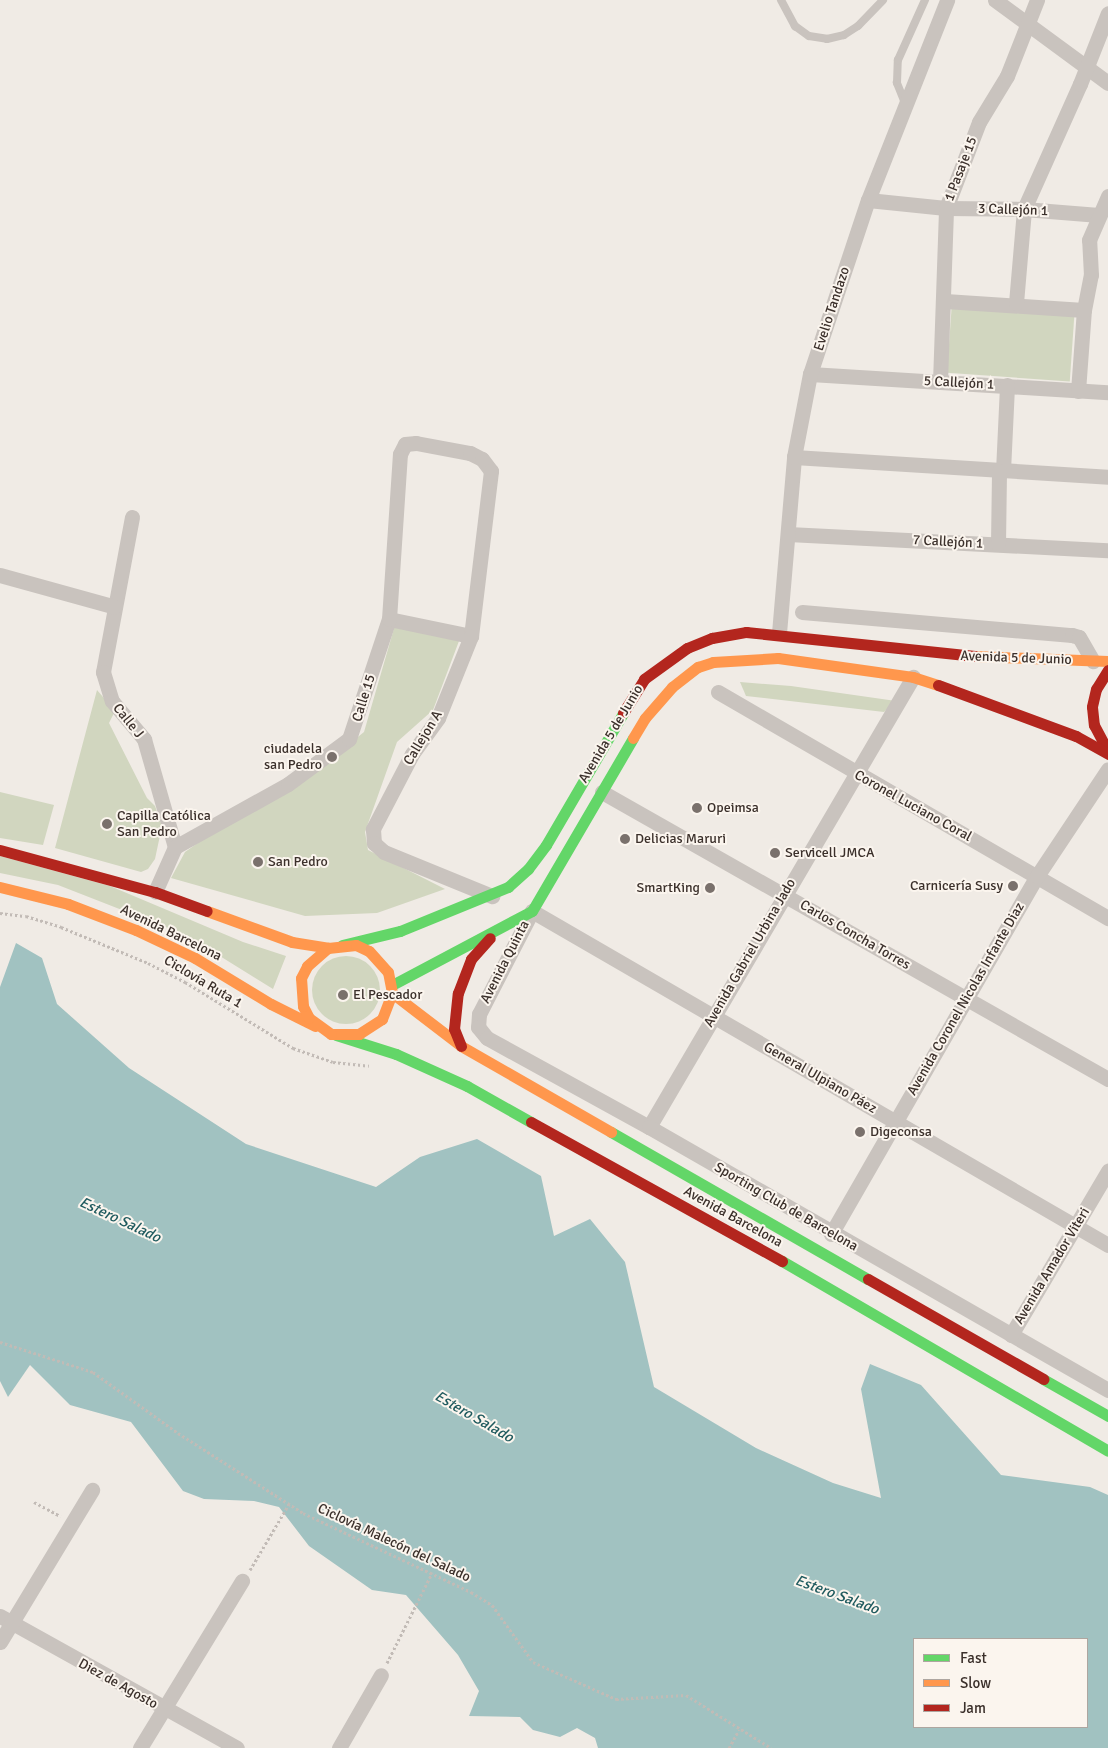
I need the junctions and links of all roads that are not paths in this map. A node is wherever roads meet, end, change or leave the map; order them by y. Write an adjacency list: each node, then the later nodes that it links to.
1 (781, 0): 2 (lane)
2 (883, 0)
3 (925, 0): 11 (lane)
4 (947, 0): 11 (street, Evelio Tandazo)
5 (995, 0): 8 (street)
6 (1038, 0): 8 (street, 1 Pasaje 15)
7 (1108, 13): 9 (street)
8 (1028, 23): 9 (street); 14 (street, 1 Pasaje 15)
9 (1085, 65): 10 (street); 15 (street)
10 (1108, 83)
11 (906, 108): 13 (street, Evelio Tandazo)
12 (1108, 196): 16 (street)
13 (868, 200): 14 (street, 3 Callejón 1); 20 (street, Evelio Tandazo)
14 (946, 208): 15 (street, 3 Callejón 1); 17 (street, 1 Pasaje 15)
15 (1024, 209): 16 (street, 3 Callejón 1); 18 (street)
16 (1099, 215): 19 (street)
17 (946, 301): 18 (street); 21 (street, 1 Pasaje 15)
18 (1016, 303): 19 (street)
19 (1084, 310): 23 (street)
20 (810, 374): 21 (street, 5 Callejón 1); 25 (street, Evelio Tandazo)
21 (940, 382): 22 (street, 5 Callejón 1)
22 (1007, 385): 23 (street, 5 Callejón 1); 27 (street)
23 (1078, 391): 24 (street, 5 Callejón 1)
24 (1108, 392)
25 (794, 457): 27 (street); 30 (street, Evelio Tandazo)
26 (491, 471): 36 (street, Calle 15); 39 (street, Callejon A)
27 (1001, 471): 28 (street); 31 (street)
28 (1108, 477)
29 (132, 517): 34 (street, Calle J)
30 (788, 534): 31 (street, 7 Callejón 1); 38 (street, Evelio Tandazo)
31 (998, 544): 32 (street, 7 Callejón 1)
32 (1108, 550)
33 (0, 575): 34 (street)
34 (115, 607): 49 (street, Calle J)
35 (802, 612): 37 (street)
36 (389, 619): 39 (street); 49 (street, Calle 15)
37 (984, 628): 40 (street); 41 (street)
38 (779, 633): 40 (main road, Avenida 5 de Junio); 55 (main road, Avenida 5 de Junio)
39 (471, 636): 55 (street, Callejon A)
40 (983, 657): 41 (main road, Avenida 5 de Junio)
41 (1100, 661)
42 (1108, 670): 45 (main road)
43 (913, 677): 45 (main road, Avenida 5 de Junio); 47 (street, Avenida Gabriel Urbina Jado); 48 (main road, Avenida 5 de Junio)
44 (718, 692): 47 (street, Coronel Luciano Coral)
45 (1108, 752)
46 (1108, 769): 51 (street, Avenida Coronel Nicolas Infante Diaz)
47 (858, 775): 51 (street, Coronel Luciano Coral); 54 (street, Avenida Gabriel Urbina Jado)
48 (602, 792): 54 (street, Carlos Concha Torres); 56 (main road, Avenida 5 de Junio)
49 (175, 847): 53 (street)
50 (0, 850): 53 (main road, Avenida Barcelona)
51 (1037, 876): 57 (street, Coronel Luciano Coral); 62 (street, Avenida Coronel Nicolas Infante Diaz)
52 (0, 887): 65 (main road, Avenida Barcelona)
53 (155, 892): 60 (main road, Avenida Barcelona)
54 (783, 894): 62 (street, Carlos Concha Torres); 64 (street, Avenida Gabriel Urbina Jado)
55 (492, 896): 59 (main road, Avenida 5 de Junio)
56 (532, 911): 58 (main road, Avenida 5 de Junio); 63 (street, Avenida Quinta); 64 (street, General Ulpiano Páez)
57 (1108, 918)
58 (494, 934): 61 (main road, Avenida 5 de Junio); 67 (main road)
59 (342, 944): 60 (main road); 61 (main road)
60 (328, 948): 65 (main road)
61 (392, 989): 66 (main road); 67 (main road, Avenida Barcelona)
62 (967, 998): 68 (street, Carlos Concha Torres); 69 (street, Avenida Coronel Nicolas Infante Diaz)
63 (479, 1014): 70 (street, Sporting Club de Barcelona)
64 (713, 1016): 69 (street, General Ulpiano Páez); 70 (street, Avenida Gabriel Urbina Jado)
65 (320, 1028): 66 (main road)
66 (331, 1034): 78 (main road, Avenida Barcelona)
67 (461, 1046): 77 (main road, Avenida Barcelona)
68 (1108, 1079)
69 (896, 1122): 72 (street, General Ulpiano Páez); 73 (street, Avenida Coronel Nicolas Infante Diaz)
70 (649, 1127): 73 (street, Sporting Club de Barcelona)
71 (1108, 1171): 72 (street, Avenida Amador Viteri)
72 (1076, 1226): 74 (street, General Ulpiano Páez); 75 (street, Avenida Amador Viteri)
73 (831, 1234): 75 (street, Sporting Club de Barcelona)
74 (1108, 1244)
75 (1011, 1335): 76 (street, Sporting Club de Barcelona)
76 (1108, 1390)
77 (1108, 1416)
78 (1108, 1451)
79 (92, 1490): 81 (street)
80 (242, 1581): 84 (street)
81 (5, 1620): 82 (street); 84 (street, Diez de Agosto)
82 (0, 1642)
83 (381, 1675): 87 (street)
84 (163, 1709): 85 (street); 86 (street, Diez de Agosto)
85 (140, 1748)
86 (237, 1748)
87 (339, 1748)

